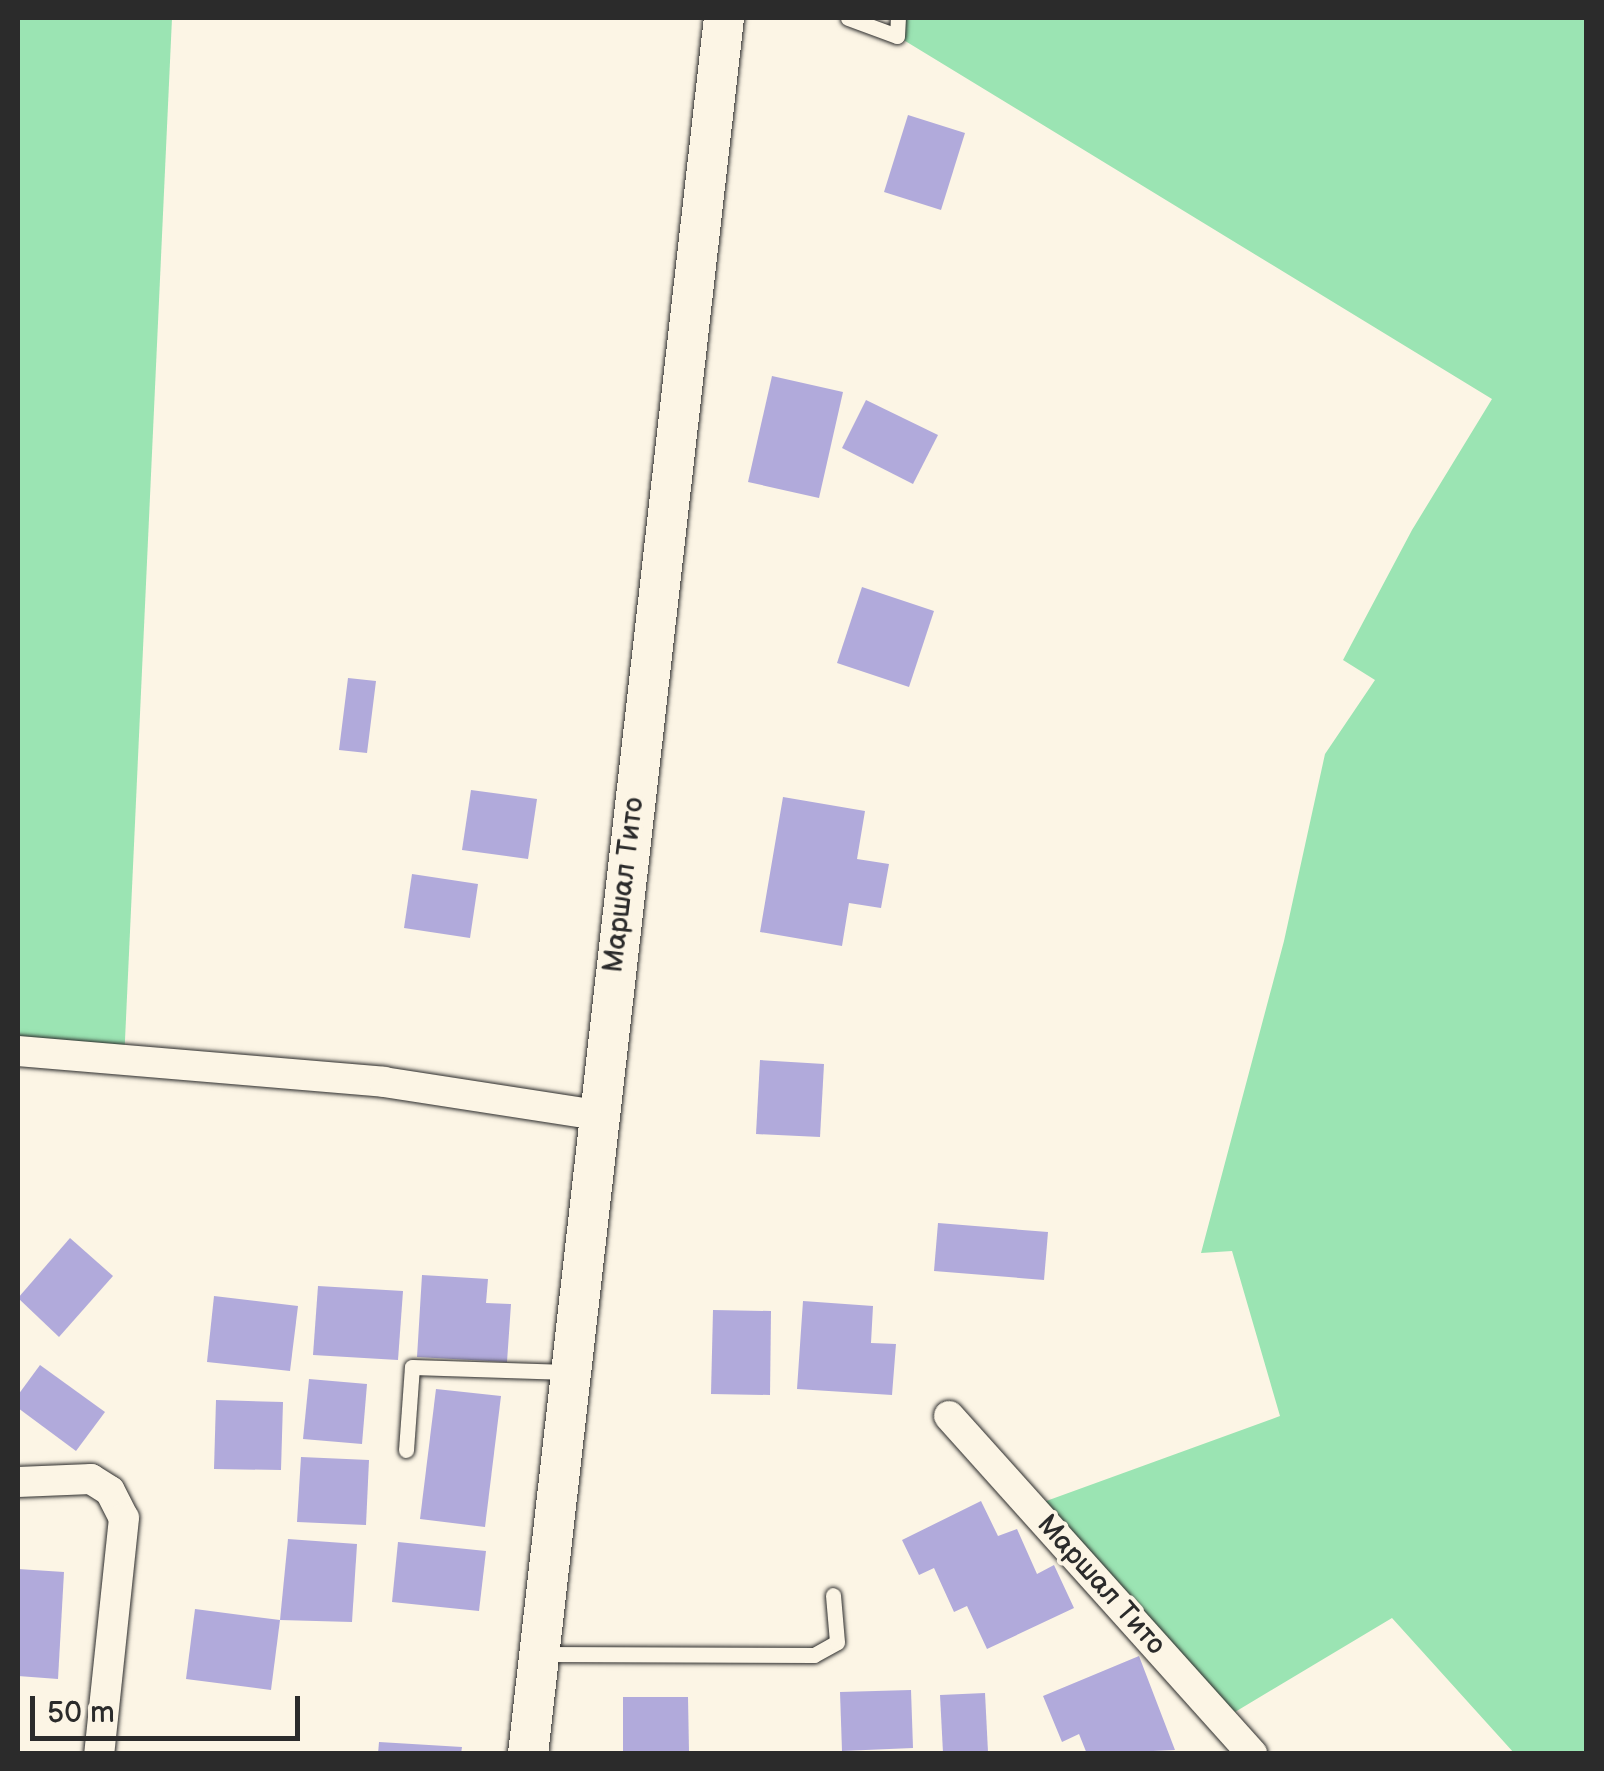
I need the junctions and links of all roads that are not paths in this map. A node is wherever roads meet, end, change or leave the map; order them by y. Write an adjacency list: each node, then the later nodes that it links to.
1 (724, 18): 5 (street, Маршал Тито)
2 (848, 18): 3 (lane)
3 (898, 18)
4 (18, 1050): 5 (street)
5 (598, 1115): 6 (street, Маршал Тито)
6 (568, 1372): 8 (lane); 11 (street, Маршал Тито)
7 (950, 1416): 14 (street, Маршал Тито)
8 (406, 1450)
9 (18, 1482): 12 (street)
10 (833, 1596): 11 (lane)
11 (538, 1654): 13 (street, Маршал Тито)
12 (100, 1754)
13 (528, 1754)
14 (1252, 1754)

